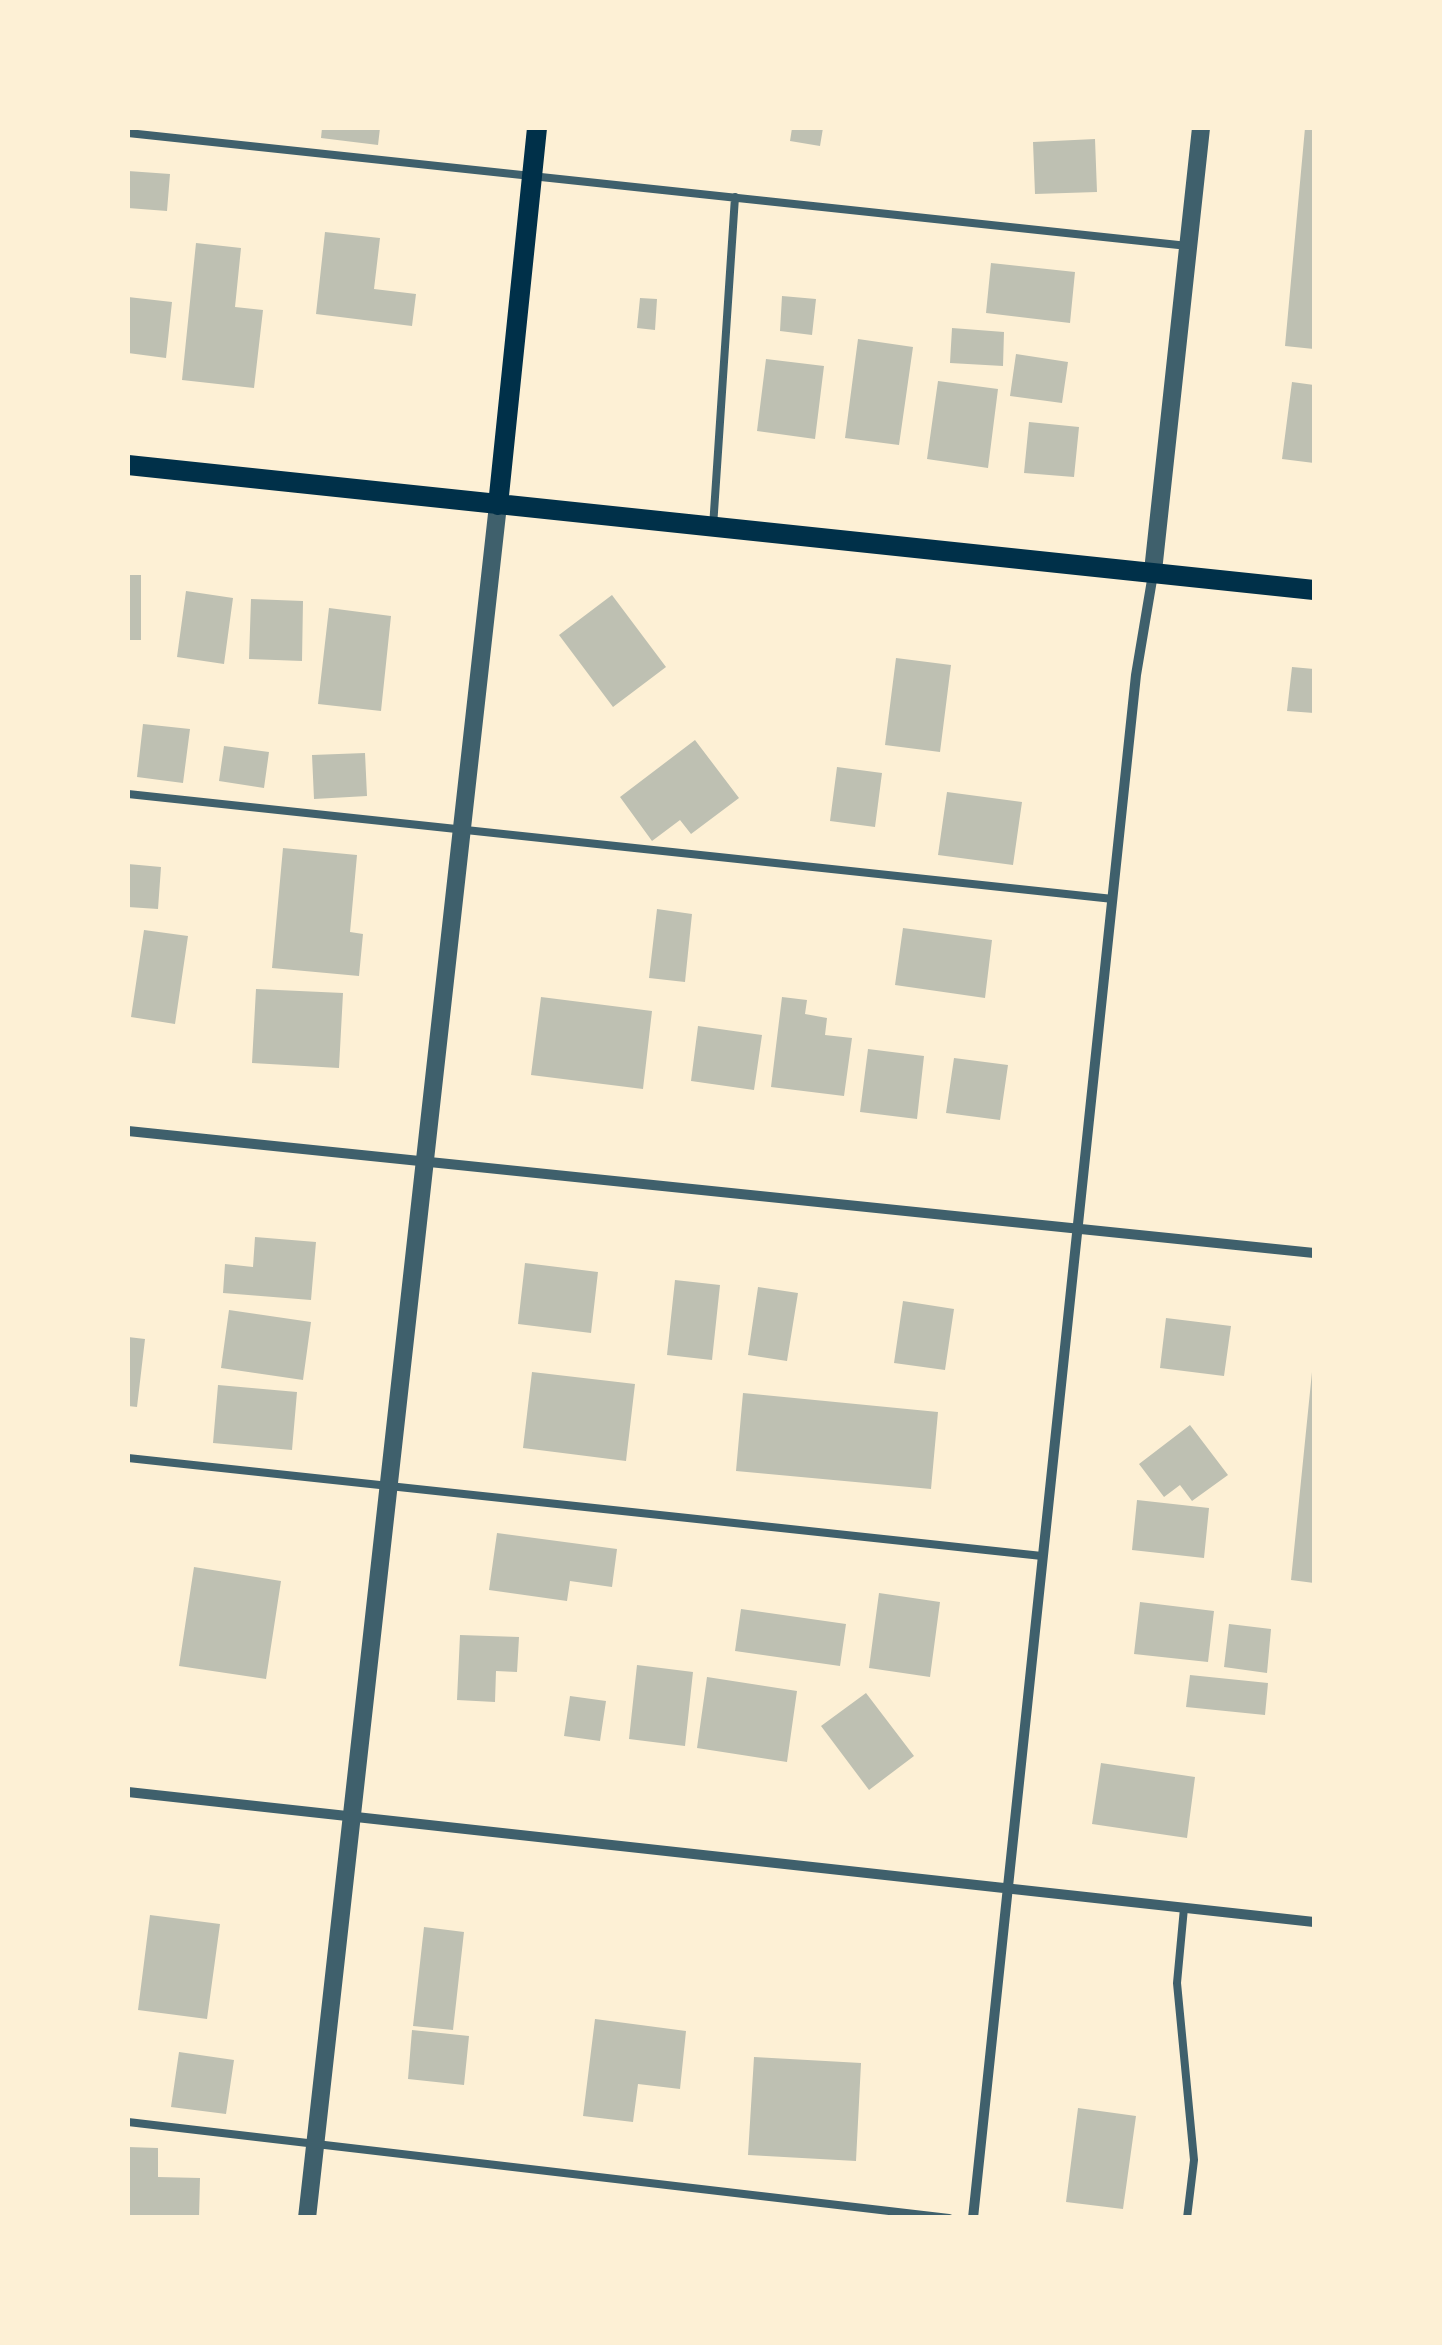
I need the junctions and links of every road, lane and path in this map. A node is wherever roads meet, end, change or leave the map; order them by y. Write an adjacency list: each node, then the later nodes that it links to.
1 (537, 128): 4 (main road)
2 (1201, 128): 6 (street)
3 (128, 133): 4 (lane)
4 (532, 174): 5 (lane); 8 (main road)
5 (735, 197): 6 (lane); 9 (lane)
6 (1188, 246): 10 (street)
7 (128, 466): 8 (main road)
8 (498, 505): 9 (main road); 13 (street)
9 (713, 527): 10 (main road)
10 (1154, 571): 11 (main road); 14 (street)
11 (1314, 590)
12 (128, 794): 13 (lane)
13 (460, 830): 14 (lane); 16 (street)
14 (1113, 898): 17 (street)
15 (128, 1132): 16 (street)
16 (422, 1164): 17 (street); 20 (street)
17 (1079, 1227): 18 (street); 21 (street)
18 (1314, 1253)
19 (128, 1458): 20 (lane)
20 (386, 1486): 21 (lane); 23 (street)
21 (1042, 1556): 24 (street)
22 (128, 1792): 23 (street)
23 (350, 1816): 24 (street); 28 (street)
24 (1006, 1888): 25 (street); 31 (street)
25 (1184, 1908): 26 (street); 32 (lane)
26 (1314, 1922)
27 (128, 2122): 28 (lane)
28 (315, 2142): 29 (street); 30 (lane)
29 (306, 2218)
30 (949, 2218)
31 (973, 2218)
32 (1188, 2218)

